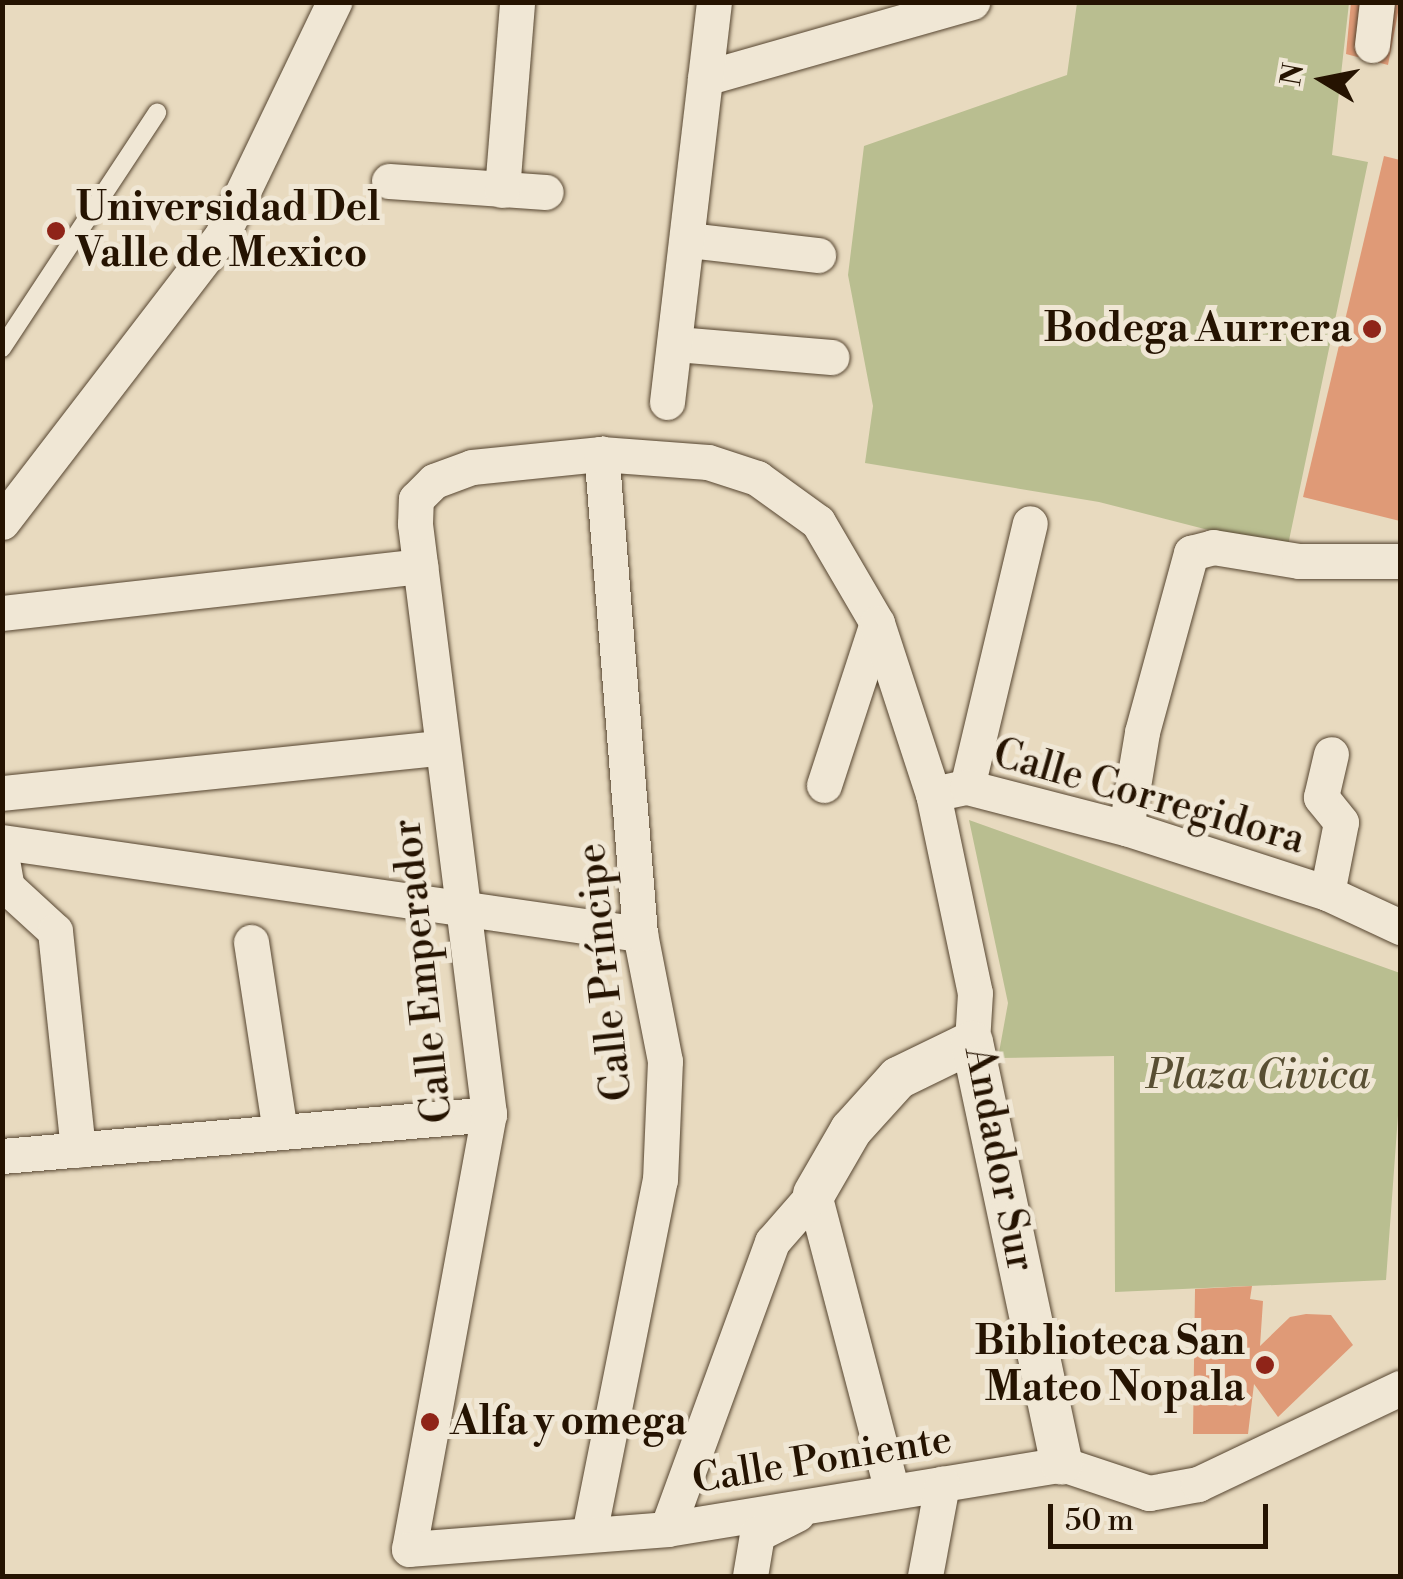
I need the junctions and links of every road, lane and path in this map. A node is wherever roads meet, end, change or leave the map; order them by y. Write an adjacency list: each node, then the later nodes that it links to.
1 (334, 2): 20 (street)
2 (517, 2): 10 (street)
3 (714, 2): 7 (street)
4 (972, 2): 7 (street)
5 (1376, 2): 6 (street)
6 (1372, 44)
7 (705, 78): 12 (street)
8 (157, 113): 15 (lane)
9 (389, 181): 10 (street)
10 (502, 190): 11 (street)
11 (546, 192)
12 (688, 240): 13 (street); 14 (street)
13 (818, 254)
14 (676, 344): 16 (street); 17 (street)
15 (2, 348)
16 (831, 357)
17 (667, 402)
18 (601, 454): 19 (street, Calle Corregidora); 25 (street, Calle Corregidora); 37 (street, Calle Príncipe)
19 (416, 499): 23 (street, Calle Emperador)
20 (2, 522)
21 (1030, 523): 29 (street)
22 (1400, 561): 31 (street)
23 (420, 566): 24 (street); 26 (street, Calle Emperador)
24 (2, 613)
25 (877, 623): 28 (street); 29 (street, Calle Corregidora)
26 (441, 748): 30 (street); 35 (street, Calle Emperador)
27 (1331, 754): 34 (street)
28 (824, 785)
29 (950, 790): 31 (street, Calle Corregidora); 39 (street, Andador Sur)
30 (2, 792)
31 (1126, 828): 34 (street, Calle Corregidora)
32 (2, 842): 35 (street)
33 (2, 860): 42 (street)
34 (1327, 893): 36 (street, Calle Corregidora)
35 (460, 906): 37 (street); 40 (street, Calle Emperador)
36 (1400, 927)
37 (640, 934): 51 (street, Calle Príncipe)
38 (251, 942): 41 (street)
39 (972, 1042): 44 (street); 46 (street, Andador Sur)
40 (489, 1114): 41 (street); 52 (street, Calle Emperador)
41 (280, 1132): 42 (street)
42 (78, 1150): 43 (street)
43 (2, 1156)
44 (814, 1194): 48 (street); 50 (street)
45 (1400, 1388): 46 (street, Calle Poniente)
46 (1062, 1464): 47 (street, Calle Poniente)
47 (942, 1484): 48 (street, Calle Poniente); 54 (street)
48 (892, 1491): 49 (street, Calle Poniente)
49 (821, 1502): 50 (street, Calle Poniente); 53 (street)
50 (668, 1529): 51 (street, Calle Poniente)
51 (589, 1534): 52 (street, Calle Poniente)
52 (415, 1563)
53 (750, 1576)
54 (926, 1576)

